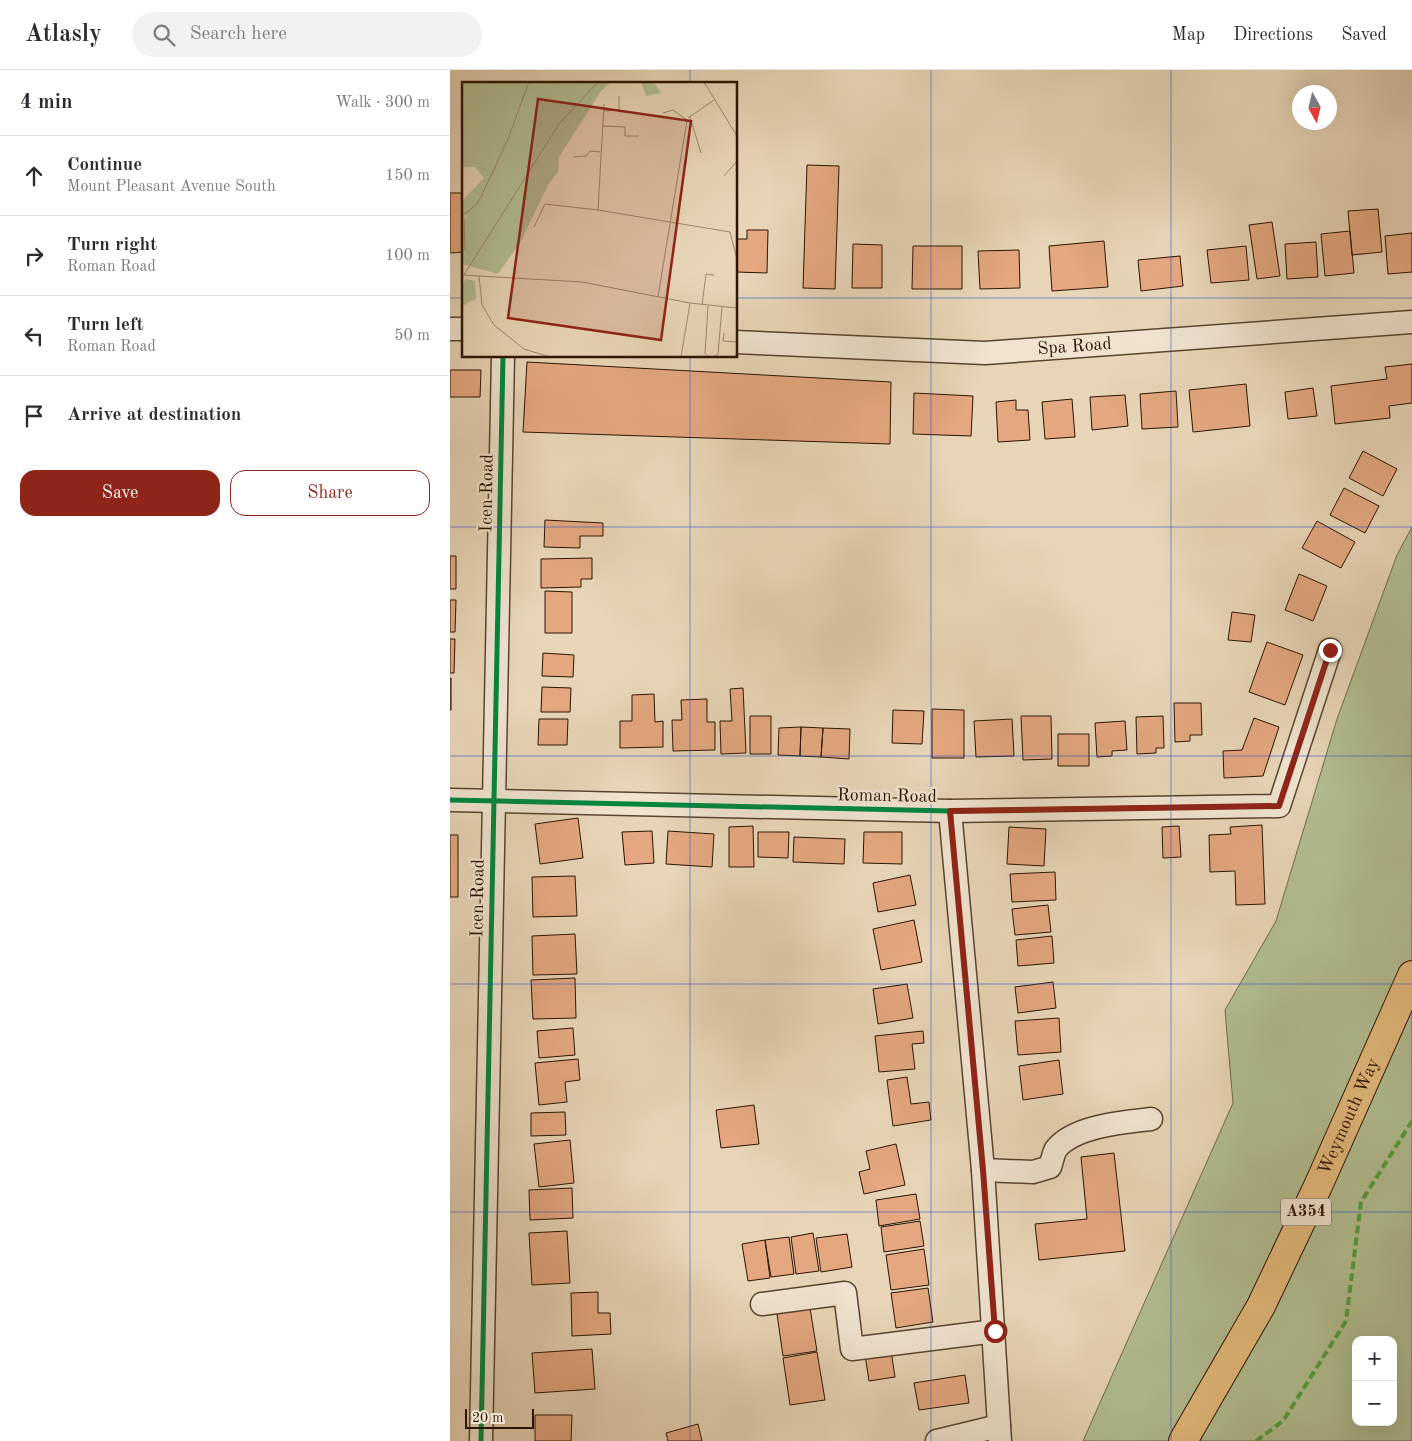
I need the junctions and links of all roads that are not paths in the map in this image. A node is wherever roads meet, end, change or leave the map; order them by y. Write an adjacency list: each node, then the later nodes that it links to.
1 (1412, 322): 2 (street, Spa Road)
2 (738, 342)
3 (504, 358): 6 (street, Icen Road)
4 (1330, 650): 7 (street, Roman Road)
5 (450, 800): 6 (street, Roman Road)
6 (494, 801): 7 (street, Roman Road); 14 (street, Icen Road)
7 (950, 811): 10 (street)
8 (1412, 975): 16 (highway, Weymouth Way / A354)
9 (1151, 1119): 10 (street)
10 (983, 1170): 12 (street)
11 (762, 1304): 12 (street)
12 (995, 1331): 13 (street)
13 (1000, 1434): 15 (street)
14 (481, 1441)
15 (936, 1441)
16 (1183, 1441)

